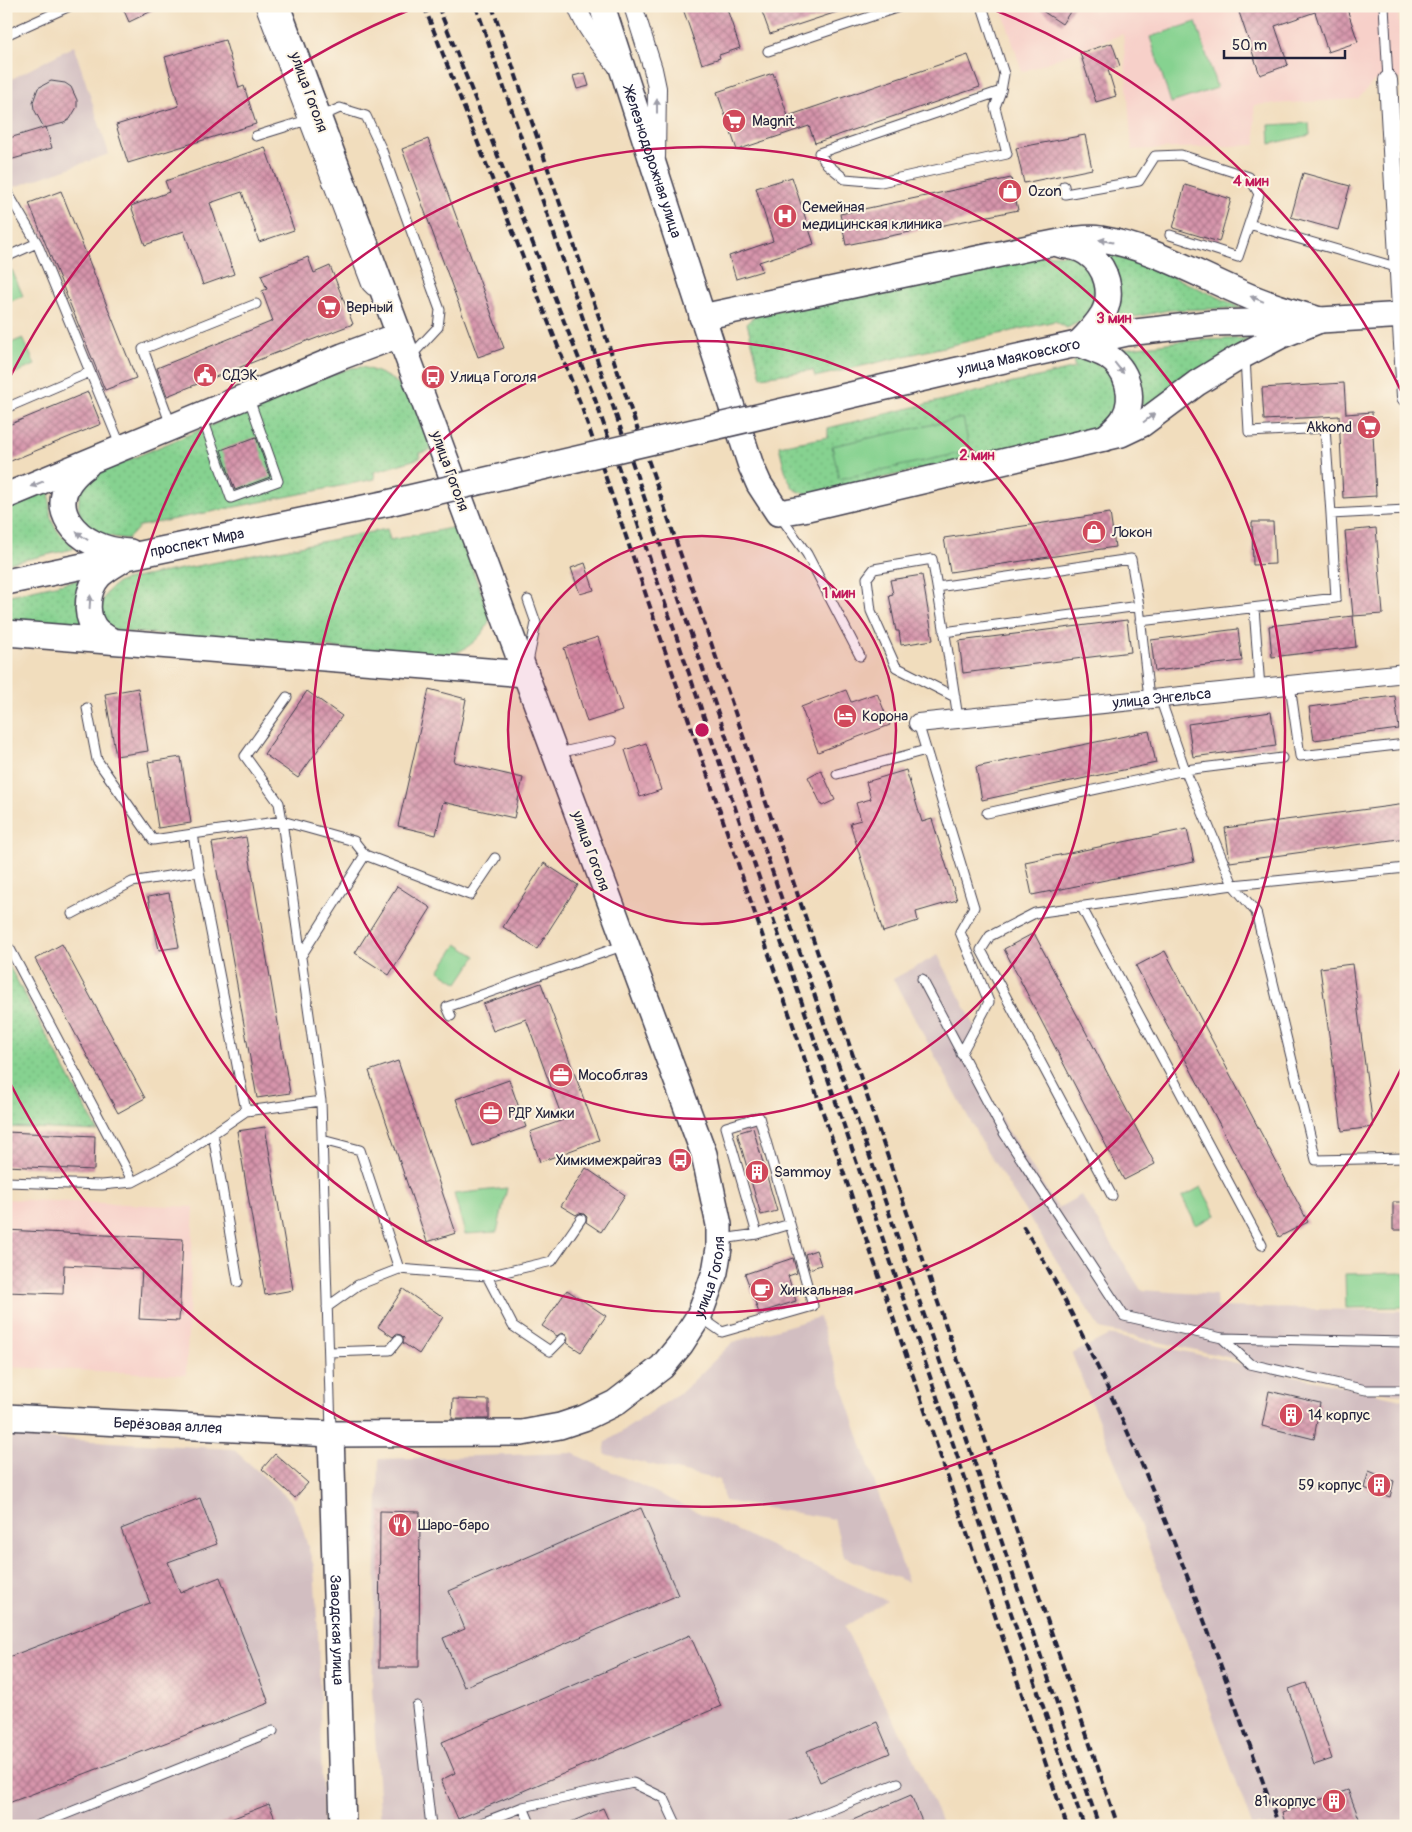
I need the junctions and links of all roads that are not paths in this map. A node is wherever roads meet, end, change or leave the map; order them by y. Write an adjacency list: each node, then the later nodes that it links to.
1 (70, 6): 10 (lane)
2 (260, 6): 15 (lane)
3 (276, 6): 15 (street, улица Гоголя)
4 (577, 6): 12 (street)
5 (602, 6): 12 (street, Железнодорожная улица)
6 (633, 6): 18 (street, one-way to 6)
7 (902, 6): 11 (lane)
8 (982, 6): 14 (lane)
9 (1384, 6): 13 (lane)
10 (6, 35)
11 (768, 51)
12 (626, 76): 18 (street, Железнодорожная улица)
13 (1388, 80): 16 (street)
14 (1001, 91): 14 (lane)
15 (311, 119): 17 (lane); 32 (street, улица Гоголя); 35 (lane)
16 (1398, 122): 22 (street)
17 (256, 136)
18 (656, 172): 30 (street, Железнодорожная улица)
19 (1064, 186): 21 (lane)
20 (6, 190): 24 (lane)
21 (1249, 224): 23 (lane); 27 (lane)
22 (1401, 232): 27 (street)
23 (1170, 235)
24 (37, 243): 26 (lane); 36 (lane)
25 (1056, 244): 30 (street); 31 (street, one-way to 25); 33 (street)
26 (6, 257)
27 (1398, 268): 29 (street)
28 (256, 304): 41 (lane)
29 (1403, 315): 31 (street, улица Маяковского); 38 (street)
30 (702, 317): 48 (street, Железнодорожная улица)
31 (1320, 320): 33 (street, улица Маяковского); 34 (street)
32 (399, 335): 35 (street, улица Гоголя); 37 (street)
33 (1078, 344): 42 (street, one-way to 42); 46 (street, улица Маяковского, bridge)
34 (1244, 355): 42 (street, one-way to 34); 49 (lane)
35 (408, 359): 62 (street, улица Гоголя)
36 (90, 372): 39 (lane); 43 (lane)
37 (248, 396): 40 (street); 40 (lane)
38 (1406, 397)
39 (6, 408)
40 (202, 415): 41 (street)
41 (172, 428): 43 (street)
42 (1105, 438): 48 (street)
43 (122, 449): 44 (street)
44 (98, 459): 45 (street, one-way to 45); 50 (street, one-way to 44)
45 (6, 496)
46 (388, 503): 50 (street, проспект Мира)
47 (1406, 510): 49 (lane)
48 (778, 513): 60 (lane)
49 (1332, 514): 55 (lane)
50 (144, 552): 51 (street, проспект Мира); 59 (street, one-way to 50)
51 (6, 582)
52 (937, 587): 54 (lane); 57 (lane); 66 (lane)
53 (528, 600): 62 (lane)
54 (1138, 606): 56 (lane); 57 (lane)
55 (1254, 608): 56 (lane); 64 (lane)
56 (1140, 621): 67 (lane)
57 (944, 632): 66 (lane)
58 (6, 633): 59 (street)
59 (112, 641): 62 (street)
60 (860, 656)
61 (1406, 673): 63 (street, улица Энгельса)
62 (526, 674): 74 (street, улица Гоголя)
63 (1290, 684): 64 (street, улица Энгельса); 72 (lane)
64 (1260, 688): 67 (street, улица Энгельса)
65 (288, 697): 79 (lane)
66 (955, 697): 69 (lane)
67 (1154, 698): 69 (street, улица Энгельса); 76 (lane)
68 (87, 708): 80 (lane)
69 (958, 718): 70 (street, улица Энгельса)
70 (918, 722): 73 (lane)
71 (612, 741): 74 (lane)
72 (1406, 744)
73 (926, 750): 77 (lane); 93 (lane)
74 (555, 754): 88 (street, улица Гоголя)
75 (1282, 758): 76 (lane)
76 (1185, 770): 78 (lane); 85 (lane)
77 (837, 774)
78 (988, 813)
79 (282, 821): 80 (lane); 81 (lane); 90 (lane)
80 (193, 834): 84 (lane)
81 (365, 855): 82 (lane); 90 (lane)
82 (494, 858)
83 (1406, 868): 85 (lane)
84 (200, 871): 87 (lane); 95 (lane)
85 (1233, 886): 86 (lane); 98 (lane)
86 (1081, 906): 101 (lane); 106 (lane)
87 (72, 914)
88 (626, 944): 92 (lane); 105 (street, улица Гоголя)
89 (6, 951): 100 (lane)
90 (301, 956): 94 (lane)
91 (922, 979): 93 (lane)
92 (451, 1016)
93 (961, 1054): 112 (lane)
94 (321, 1101): 95 (lane); 97 (lane)
95 (246, 1111): 96 (lane)
96 (212, 1134): 100 (lane); 109 (lane)
97 (322, 1140): 107 (lane); 110 (lane)
98 (1406, 1158)
99 (6, 1182): 100 (lane)
100 (133, 1182)
101 (1112, 1196)
102 (581, 1219): 108 (lane)
103 (790, 1224): 104 (lane); 104 (lane); 111 (lane)
104 (756, 1234): 105 (lane)
105 (719, 1239): 111 (street, улица Гоголя)
106 (1262, 1245)
107 (399, 1269): 108 (lane); 110 (lane)
108 (487, 1276): 113 (lane)
109 (238, 1282)
110 (328, 1306): 116 (lane)
111 (699, 1316): 119 (street, улица Гоголя)
112 (1222, 1338): 115 (lane); 117 (lane)
113 (562, 1339)
114 (398, 1340): 116 (lane)
115 (1406, 1342)
116 (329, 1352): 119 (lane)
117 (1406, 1390)
118 (6, 1417): 119 (street, Берёзовая аллея)
119 (331, 1434): 125 (street, Заводская улица)
120 (417, 1706): 126 (lane)
121 (273, 1731): 124 (lane)
122 (898, 1783): 130 (lane)
123 (523, 1807): 127 (lane); 128 (lane); 129 (lane)
124 (36, 1826)
125 (343, 1826)
126 (431, 1826)
127 (474, 1826)
128 (531, 1826)
129 (677, 1826)
130 (791, 1826)

